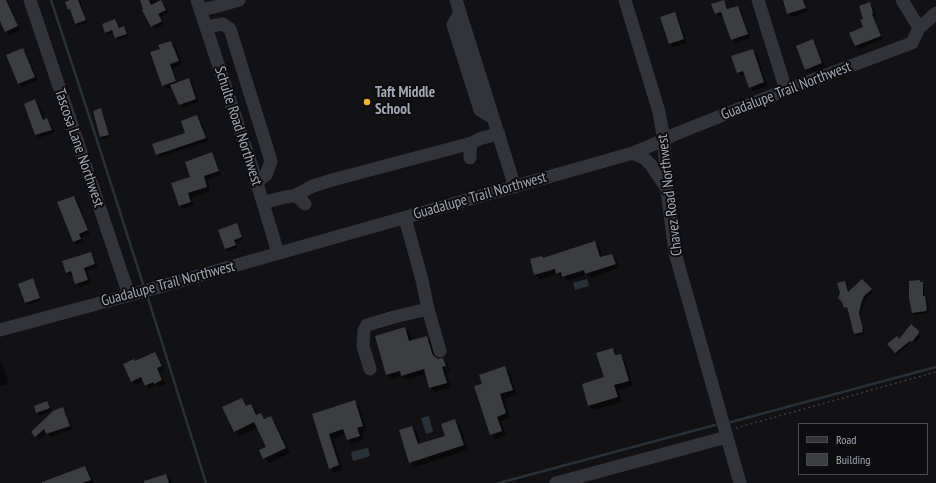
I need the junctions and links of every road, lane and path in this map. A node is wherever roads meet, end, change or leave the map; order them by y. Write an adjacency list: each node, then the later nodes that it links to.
1 (30, 0): 24 (street, Tascosa Lane Northwest)
2 (236, 0): 6 (street)
3 (625, 0): 14 (street, Chavez Road Northwest)
4 (758, 0): 12 (street)
5 (902, 0): 11 (street)
6 (214, 3): 7 (street)
7 (198, 5): 10 (street, Schulte Road Northwest)
8 (458, 6): 13 (street)
9 (936, 13): 11 (street, Guadalupe Trail Northwest)
10 (206, 27): 18 (street, Schulte Road Northwest); 18 (street)
11 (919, 28): 12 (street, Guadalupe Trail Northwest)
12 (786, 90): 14 (street, Guadalupe Trail Northwest)
13 (498, 134): 15 (street); 19 (street)
14 (664, 140): 16 (street, Guadalupe Trail Northwest); 20 (street, Chavez Road Northwest)
15 (472, 143): 17 (street); 21 (street)
16 (633, 153): 19 (street, Guadalupe Trail Northwest); 20 (street)
17 (470, 158)
18 (256, 182): 21 (street, Schulte Road Northwest)
19 (515, 187): 22 (street, Guadalupe Trail Northwest)
20 (668, 190): 30 (street, Chavez Road Northwest)
21 (263, 203): 23 (street, Schulte Road Northwest)
22 (405, 218): 23 (street, Guadalupe Trail Northwest); 25 (street)
23 (278, 253): 24 (street, Guadalupe Trail Northwest)
24 (129, 295): 26 (street, Guadalupe Trail Northwest)
25 (428, 309): 27 (street); 28 (street)
26 (0, 330)
27 (440, 351)
28 (370, 369)
29 (936, 372): 30 (path)
30 (727, 434): 31 (street); 32 (street, Chavez Road Northwest)
31 (556, 483)
32 (740, 483)

